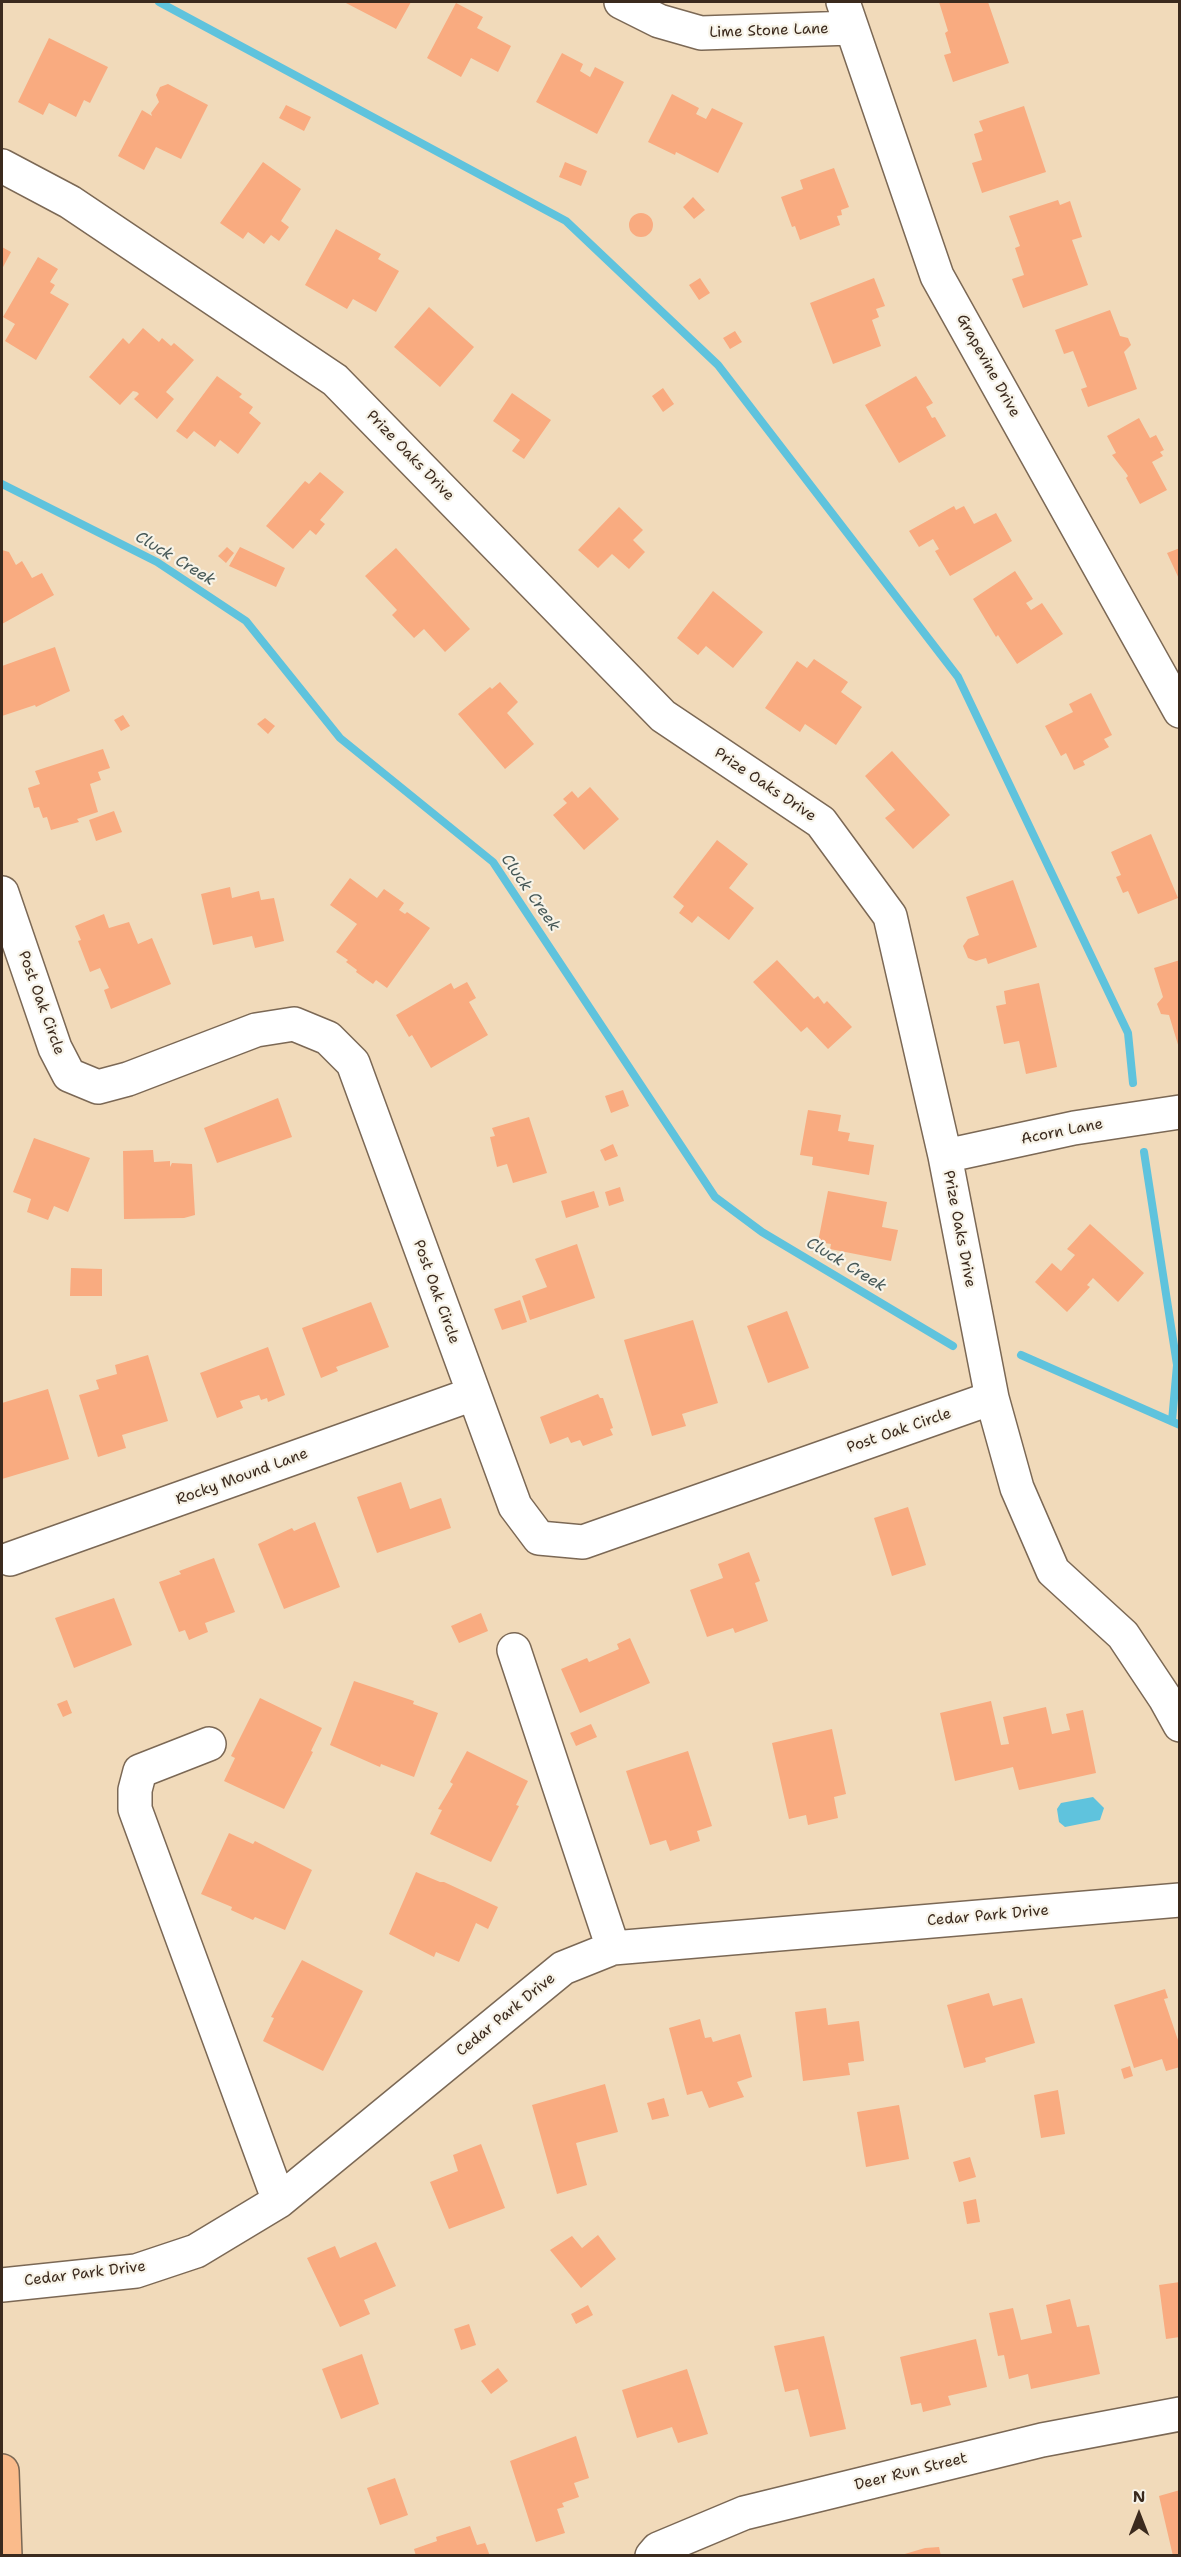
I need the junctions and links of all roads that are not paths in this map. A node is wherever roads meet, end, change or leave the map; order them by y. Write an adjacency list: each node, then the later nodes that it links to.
1 (621, 2): 2 (street, Lime Stone Lane)
2 (848, 15): 4 (street, Grapevine Drive)
3 (2, 166): 7 (street, Prize Oaks Drive)
4 (1179, 711)
5 (2, 893): 8 (street, Post Oak Circle)
6 (1179, 1112): 7 (street, Acorn Lane)
7 (945, 1156): 9 (street, Prize Oaks Drive)
8 (473, 1394): 9 (street, Post Oak Circle); 10 (street, Rocky Mound Lane)
9 (992, 1398): 12 (street, Prize Oaks Drive)
10 (10, 1559)
11 (514, 1650): 15 (street)
12 (1179, 1725)
13 (209, 1743): 16 (street)
14 (1179, 1900): 15 (street, Cedar Park Drive)
15 (614, 1948): 16 (street, Cedar Park Drive)
16 (279, 2201): 17 (street, Cedar Park Drive)
17 (2, 2284)
18 (1179, 2414): 21 (street, Deer Run Street)
19 (2, 2471): 20 (main road)
20 (5, 2556)
21 (652, 2556)

